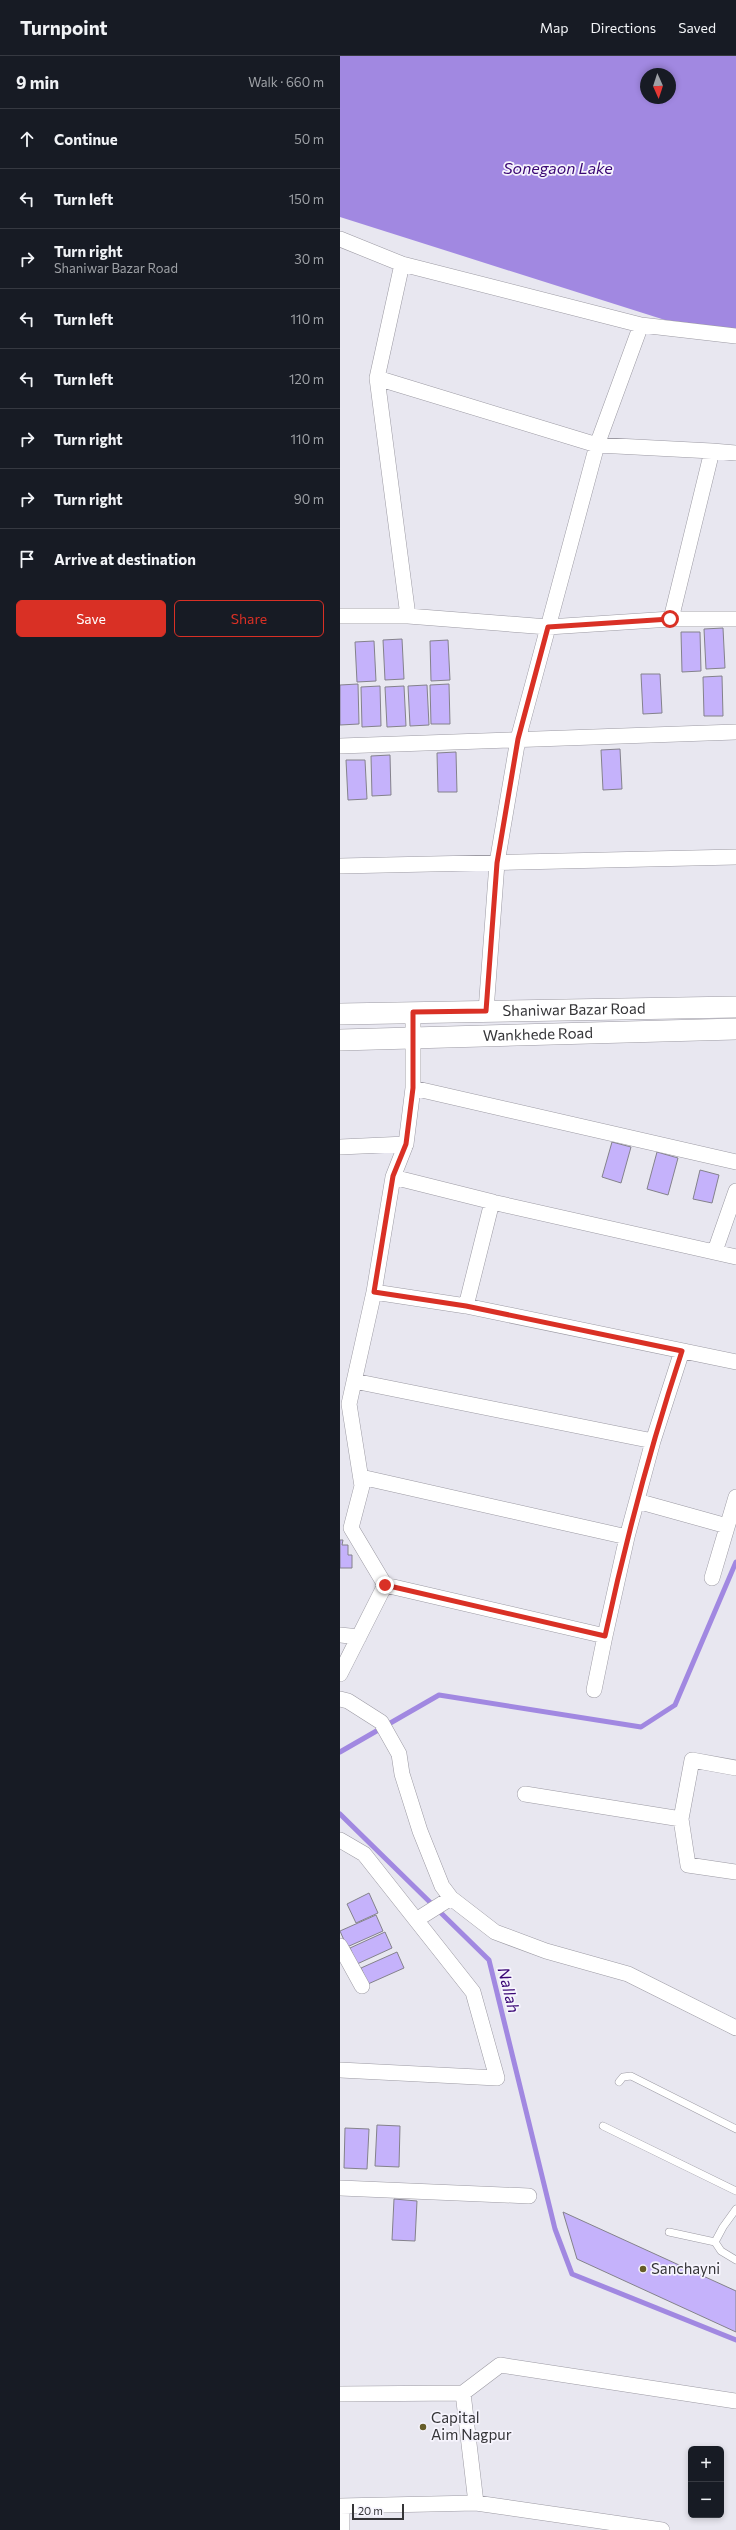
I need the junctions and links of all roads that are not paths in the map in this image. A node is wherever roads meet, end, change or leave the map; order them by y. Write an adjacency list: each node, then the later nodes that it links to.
1 (340, 239): 2 (street)
2 (402, 264): 3 (street); 5 (street)
3 (641, 325): 4 (street); 6 (street)
4 (736, 336)
5 (378, 378): 6 (street); 10 (street)
6 (597, 445): 7 (street); 13 (street)
7 (712, 451): 8 (street); 11 (street)
8 (736, 453)
9 (340, 616): 10 (street)
10 (408, 616): 13 (street)
11 (670, 619): 12 (street); 13 (street)
12 (736, 619)
13 (548, 627): 15 (street)
14 (736, 732): 15 (street)
15 (518, 739): 16 (street); 18 (street)
16 (340, 746)
17 (736, 857): 18 (street)
18 (497, 863): 19 (street); 21 (street)
19 (340, 866)
20 (736, 1007): 21 (main road, Shaniwar Bazar Road)
21 (486, 1011): 22 (main road, Shaniwar Bazar Road)
22 (413, 1012): 23 (main road, Shaniwar Bazar Road); 25 (street)
23 (340, 1014)
24 (736, 1029): 25 (main road, Wankhede Road)
25 (414, 1038): 26 (main road, Wankhede Road); 27 (street)
26 (340, 1040)
27 (413, 1088): 28 (street); 30 (street)
28 (406, 1144): 29 (street); 31 (street)
29 (340, 1147)
30 (736, 1162)
31 (393, 1176): 33 (street); 36 (street)
32 (736, 1191): 34 (street)
33 (493, 1202): 34 (street); 37 (street)
34 (715, 1251): 35 (street)
35 (736, 1257)
36 (374, 1292): 37 (street); 40 (street)
37 (466, 1306): 38 (street)
38 (682, 1351): 39 (street); 42 (street)
39 (736, 1362)
40 (354, 1381): 41 (street); 42 (street)
41 (344, 1404): 43 (street)
42 (653, 1441): 45 (street)
43 (361, 1477): 47 (street); 48 (street)
44 (736, 1497): 46 (street)
45 (637, 1501): 46 (street); 48 (street)
46 (727, 1526): 49 (street)
47 (345, 1528): 50 (street)
48 (627, 1537): 52 (street)
49 (712, 1578)
50 (385, 1585): 52 (street); 53 (street)
51 (340, 1635): 53 (street)
52 (605, 1636): 55 (street)
53 (359, 1637): 54 (street)
54 (340, 1674)
55 (594, 1690)
56 (340, 1699): 62 (street)
57 (736, 1768): 59 (street)
58 (525, 1794): 59 (street)
59 (681, 1819): 61 (street)
60 (340, 1840): 63 (street)
61 (736, 1872)
62 (451, 1898): 63 (street); 66 (street)
63 (416, 1920): 67 (street)
64 (340, 1946): 65 (street)
65 (362, 1986)
66 (736, 2028)
67 (340, 2070)
68 (619, 2082): 70 (lane)
69 (603, 2126): 72 (lane)
70 (736, 2128)
71 (340, 2188): 73 (street)
72 (736, 2192)
73 (529, 2196)
74 (736, 2209): 76 (lane)
75 (669, 2232): 76 (lane)
76 (715, 2242): 77 (lane)
77 (736, 2260)
78 (463, 2393): 79 (street); 80 (street); 81 (street)
79 (340, 2394)
80 (736, 2401)
81 (476, 2503): 82 (street); 83 (street)
82 (341, 2506): 84 (street)
83 (568, 2523): 85 (street)
84 (342, 2530)
85 (662, 2530)

